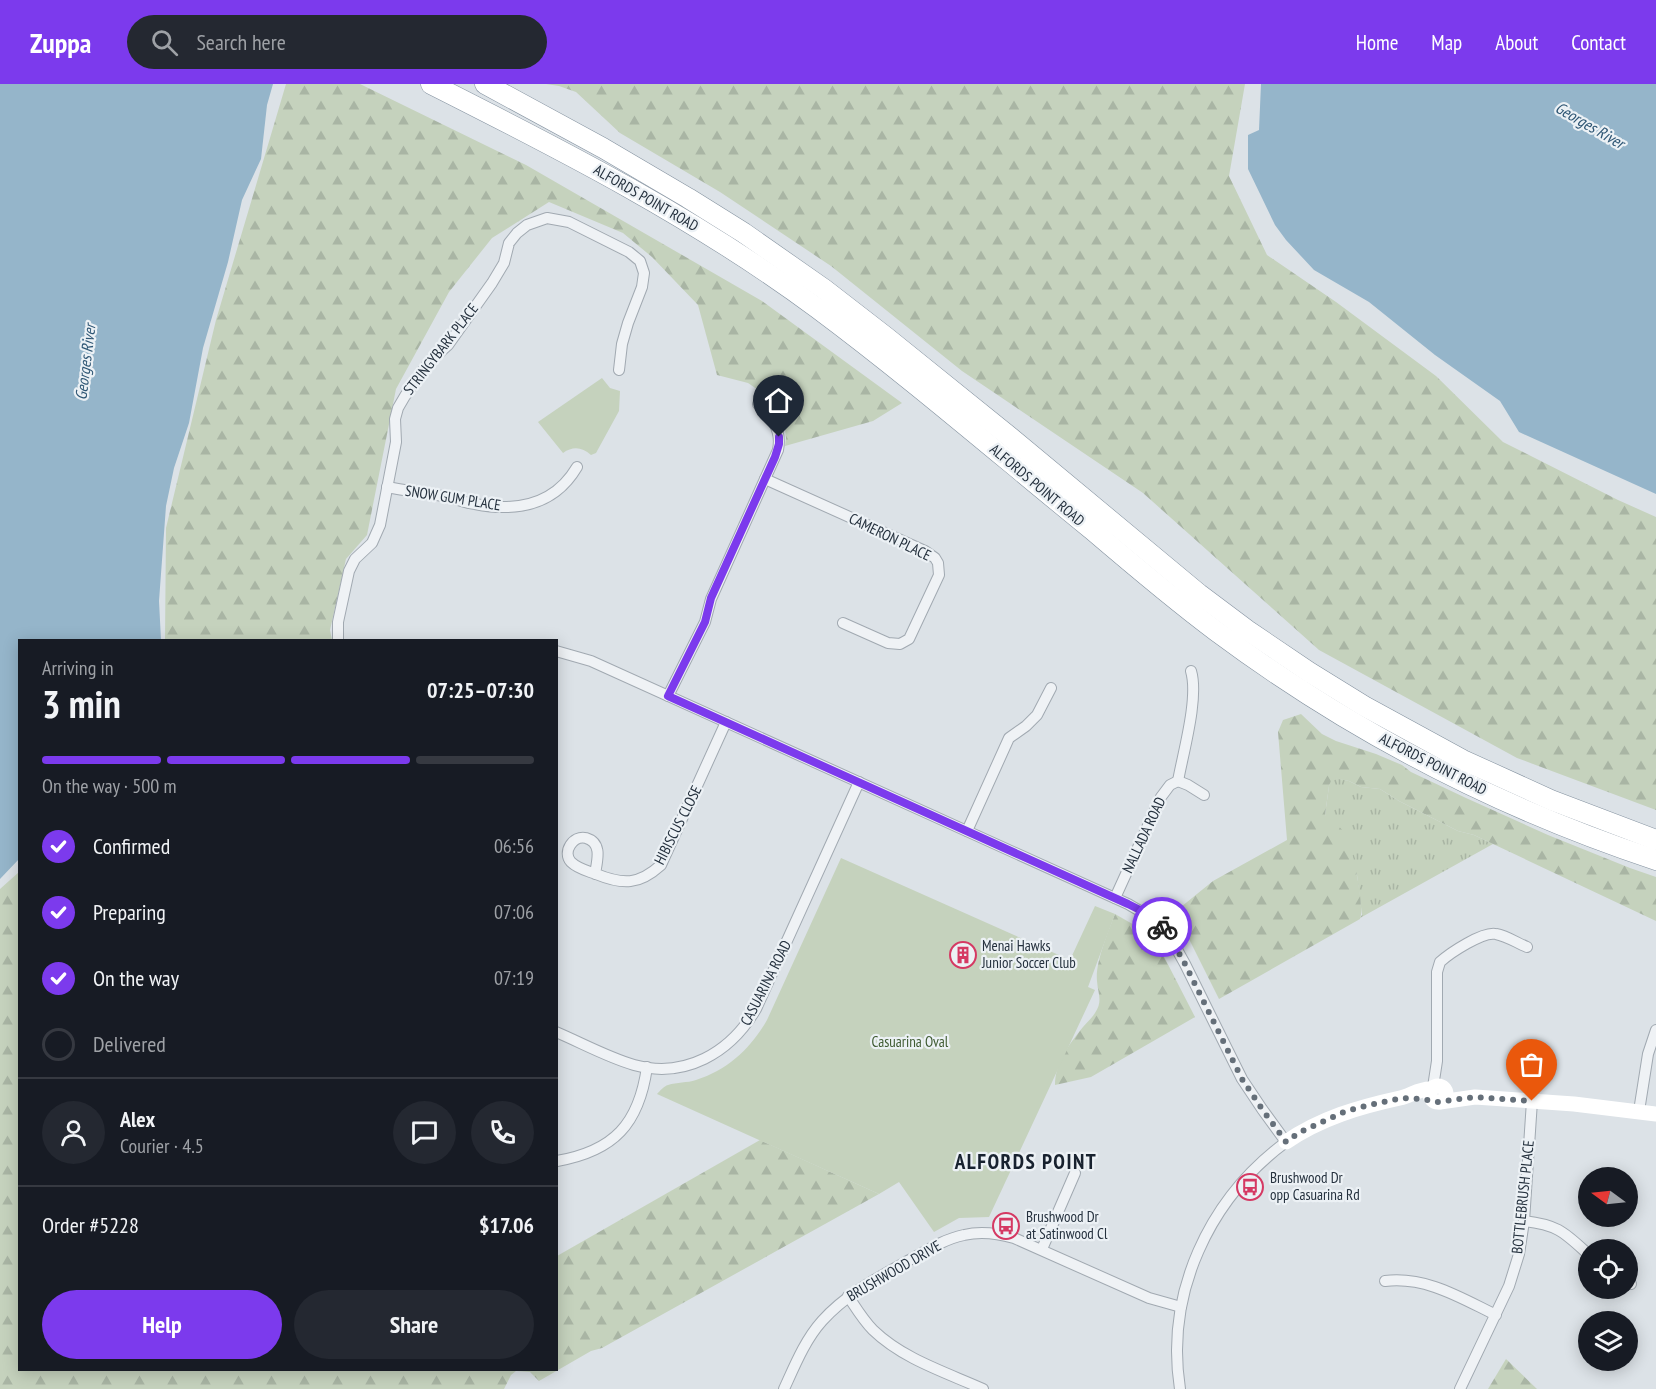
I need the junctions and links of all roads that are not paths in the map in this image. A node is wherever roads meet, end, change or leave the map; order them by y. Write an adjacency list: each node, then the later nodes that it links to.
1 (431, 84): 20 (highway, ALFORDS POINT ROAD)
2 (492, 88): 19 (highway, ALFORDS POINT ROAD)
3 (619, 370): 7 (street, STRINGYBARK PLACE)
4 (758, 404): 6 (street)
5 (576, 467): 7 (street, SNOW GUM PLACE)
6 (765, 479): 8 (street, CAMERON PLACE); 13 (street)
7 (387, 487): 9 (street, STRINGYBARK PLACE)
8 (843, 623)
9 (338, 639)
10 (558, 652): 13 (street)
11 (1191, 671): 15 (street, NALLADA ROAD)
12 (1051, 688): 18 (street)
13 (668, 696): 14 (street)
14 (726, 722): 16 (street); 21 (street, HIBISCUS CLOSE)
15 (1178, 781): 17 (street); 22 (street, NALLADA ROAD)
16 (859, 782): 18 (street); 26 (street, CASUARINA ROAD)
17 (1204, 795)
18 (967, 831): 22 (street)
19 (1656, 840)
20 (1656, 860)
21 (596, 874)
22 (1115, 898): 31 (street)
23 (1527, 947): 27 (street)
24 (1656, 1030): 29 (street)
25 (558, 1033): 26 (street, CASUARINA ROAD)
26 (647, 1067): 32 (street)
27 (1437, 1092): 28 (street); 31 (street)
28 (1532, 1101): 29 (street); 34 (street, BOTTLEBRUSH PLACE)
29 (1639, 1111): 30 (street)
30 (1656, 1114)
31 (1286, 1142): 39 (street)
32 (558, 1161)
33 (1076, 1173): 36 (street)
34 (1524, 1221): 35 (street); 40 (street, BOTTLEBRUSH PLACE)
35 (1578, 1246)
36 (1042, 1249): 38 (street, BRUSHWOOD DRIVE); 39 (street, BRUSHWOOD DRIVE)
37 (1385, 1281): 40 (street)
38 (848, 1296): 41 (street, BRUSHWOOD DRIVE); 42 (street)
39 (1181, 1307): 43 (street)
40 (1496, 1315): 44 (street, BOTTLEBRUSH PLACE)
41 (784, 1389)
42 (983, 1389)
43 (1180, 1389)
44 (1460, 1389)

